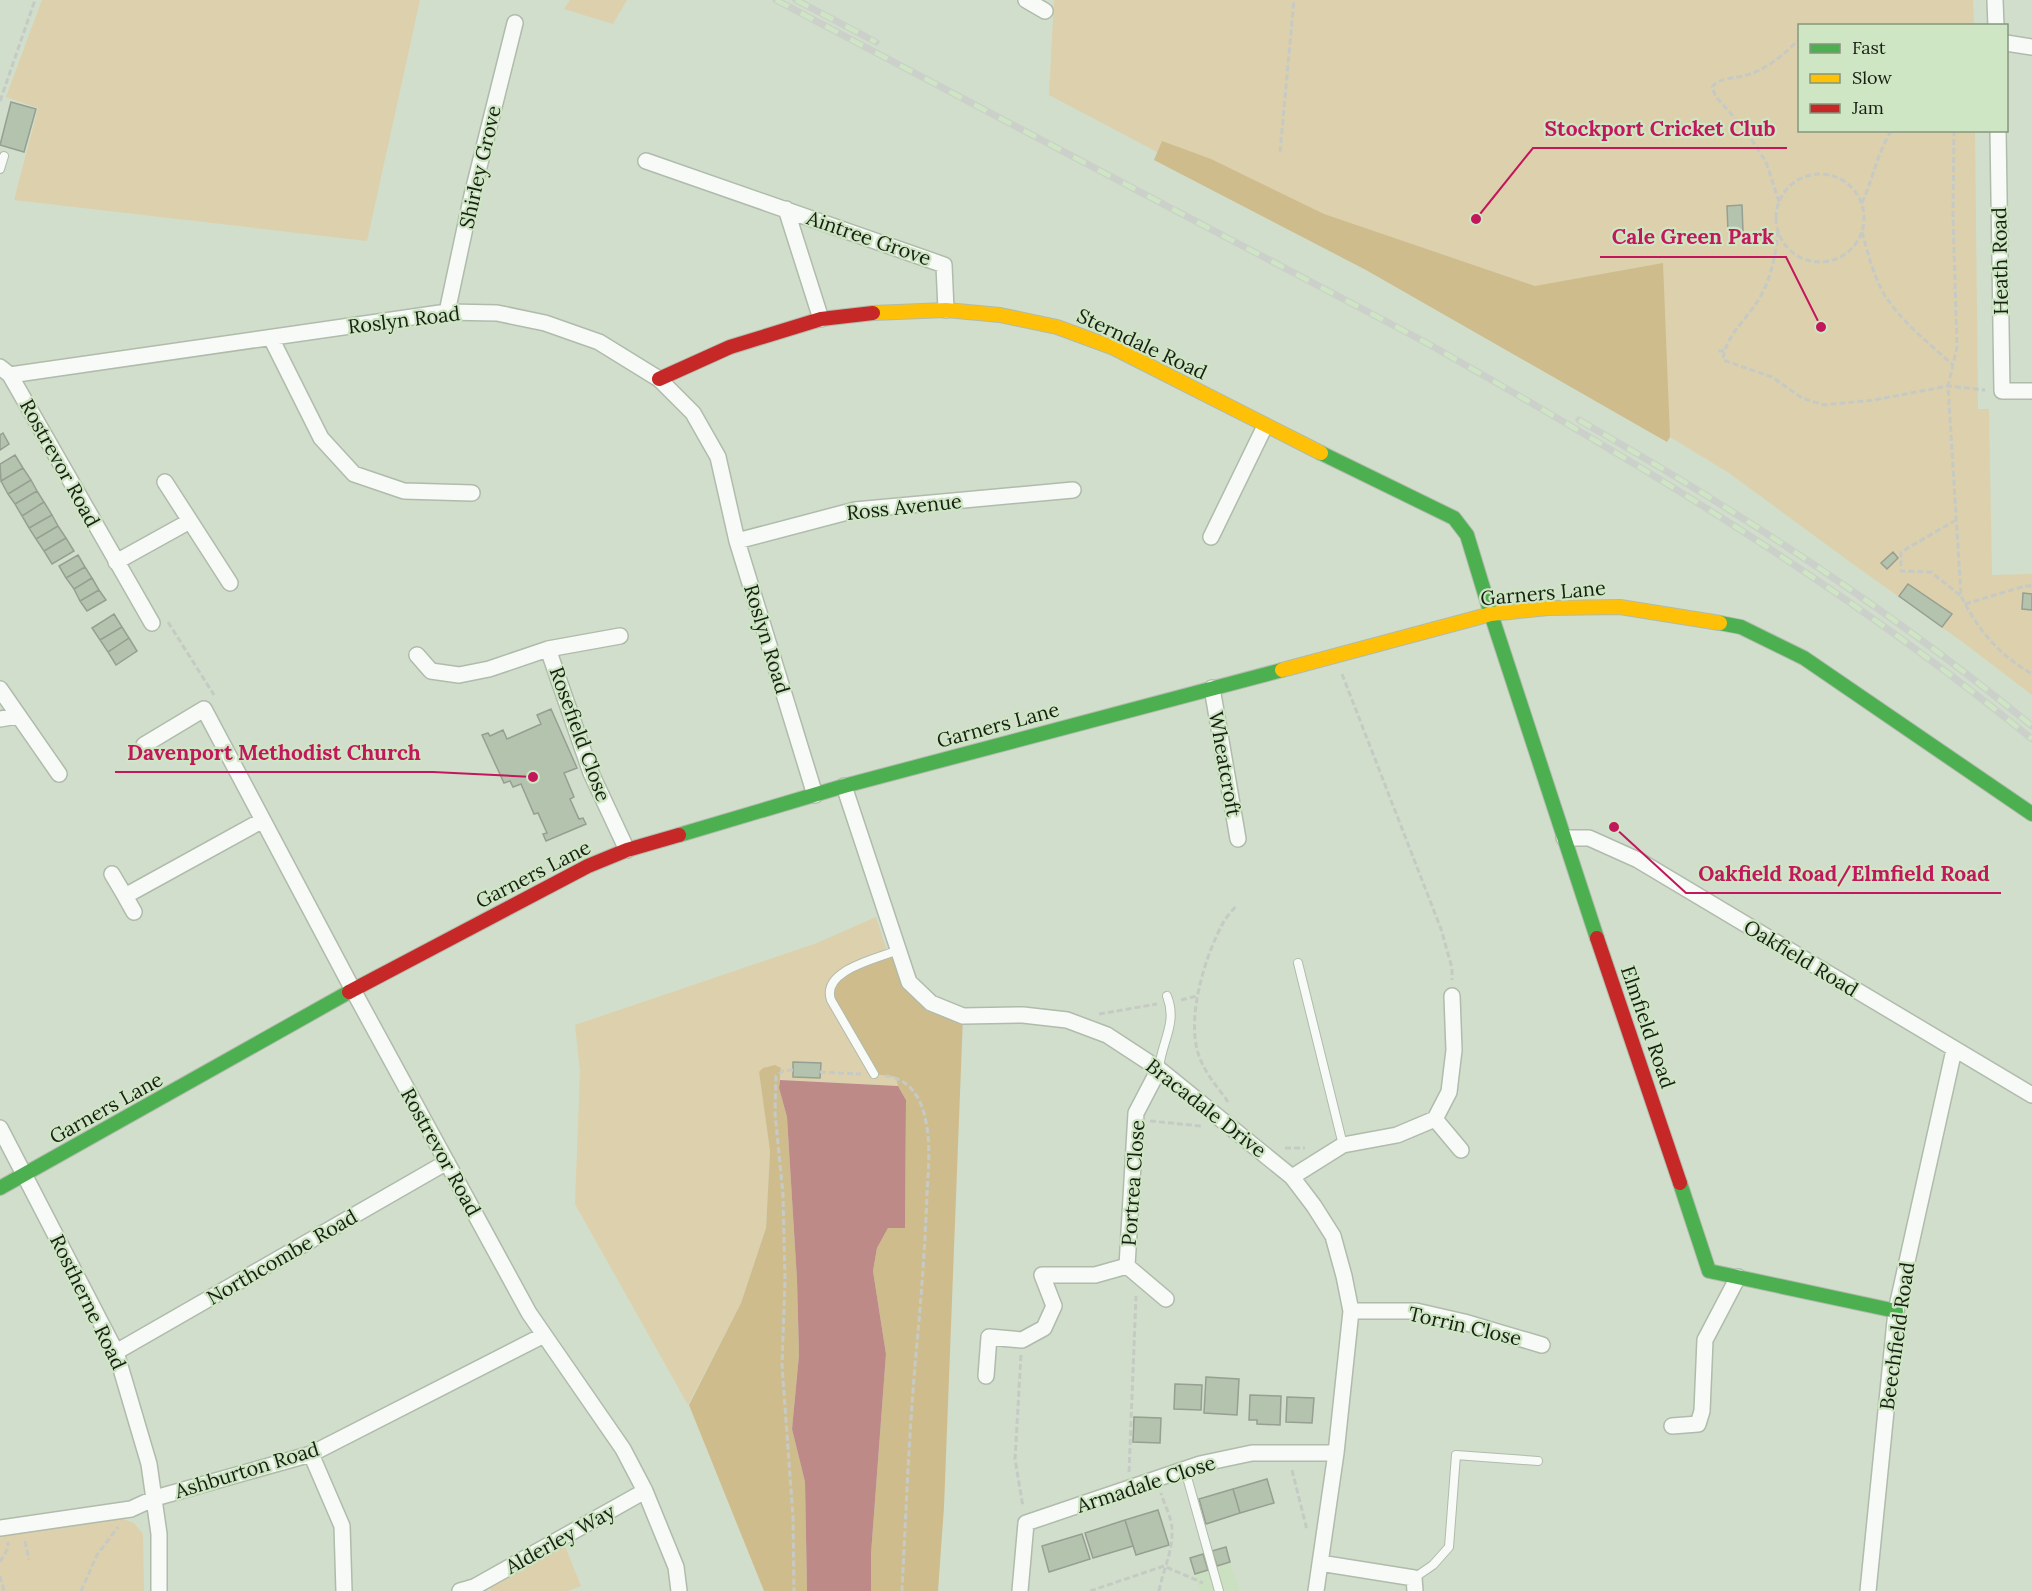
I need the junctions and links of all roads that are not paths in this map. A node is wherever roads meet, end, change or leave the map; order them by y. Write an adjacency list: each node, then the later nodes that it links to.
1 (1026, 0): 3 (street)
2 (1995, 0): 5 (street)
3 (1045, 11)
4 (514, 23): 14 (street, Shirley Grove)
5 (1996, 24)
6 (2008, 43): 7 (street)
7 (2032, 47)
8 (1998, 132): 19 (street, Heath Road)
9 (4, 156): 11 (lane)
10 (646, 161): 12 (street, Aintree Grove)
11 (0, 170)
12 (786, 209): 13 (street, Aintree Grove); 15 (street, Aintree Grove)
13 (946, 310): 15 (street, Sterndale Road); 20 (street, Sterndale Road)
14 (447, 312): 16 (street, Roslyn Road); 18 (street, Roslyn Road)
15 (821, 319): 18 (street, Sterndale Road)
16 (271, 338): 17 (street, Roslyn Road); 23 (street)
17 (5, 371): 27 (street, Rostrevor Road)
18 (659, 379): 26 (street, Roslyn Road)
19 (2032, 391)
20 (1265, 426): 25 (street); 29 (street, Sterndale Road)
21 (165, 482): 24 (street)
22 (1073, 490): 26 (street, Ross Avenue)
23 (472, 493)
24 (190, 521): 27 (street); 28 (street)
25 (1211, 537)
26 (737, 541): 41 (street, Roslyn Road)
27 (116, 562): 30 (street, Rostrevor Road)
28 (230, 583)
29 (1491, 614): 34 (street, Garners Lane); 42 (street, Garners Lane); 44 (street, Elmfield Road)
30 (152, 622)
31 (620, 636): 32 (street)
32 (548, 649): 33 (street, Rosefield Close); 46 (street, Rosefield Close)
33 (417, 655)
34 (1212, 688): 40 (street, Garners Lane); 45 (street, Wheatcroft)
35 (0, 689): 36 (street)
36 (17, 716): 37 (street); 39 (street)
37 (0, 719)
38 (144, 745): 43 (street, Rostrevor Road)
39 (59, 774)
40 (844, 786): 41 (street, Garners Lane); 50 (street, Bracadale Drive)
41 (815, 795): 46 (street, Garners Lane)
42 (2032, 814)
43 (263, 820): 48 (street); 52 (street, Rostrevor Road)
44 (1564, 838): 55 (street, Oakfield Road); 68 (street, Elmfield Road)
45 (1238, 839)
46 (627, 850): 52 (street, Garners Lane)
47 (112, 874): 48 (street)
48 (125, 896): 49 (street)
49 (134, 912)
50 (898, 950): 56 (street, Bracadale Drive); 57 (lane)
51 (1298, 963): 61 (lane)
52 (353, 990): 63 (street, Rostrevor Road); 64 (street, Garners Lane)
53 (1452, 996): 59 (street)
54 (1168, 999): 56 (lane)
55 (1954, 1050): 58 (street, Oakfield Road); 71 (street, Beechfield Road)
56 (1159, 1070): 65 (street, Bracadale Drive); 67 (street, Portrea Close)
57 (874, 1074)
58 (2032, 1095)
59 (1435, 1119): 61 (street); 62 (street)
60 (0, 1128): 64 (street, Rostherne Road)
61 (1340, 1147): 65 (street)
62 (1461, 1150)
63 (447, 1162): 72 (street, Rostrevor Road); 74 (street, Northcombe Road)
64 (25, 1176): 66 (street, Garners Lane); 74 (street, Rostherne Road)
65 (1292, 1177): 70 (street, Bracadale Drive)
66 (0, 1188)
67 (1132, 1270): 69 (street, Portrea Close); 75 (street, Portrea Close)
68 (1738, 1277): 71 (street, Elmfield Road); 76 (street)
69 (1166, 1299)
70 (1351, 1311): 73 (street, Torrin Close); 77 (street, Bracadale Drive)
71 (1896, 1311): 93 (street, Beechfield Road)
72 (544, 1335): 78 (street, Ashburton Road); 81 (street, Rostrevor Road)
73 (1542, 1345)
74 (116, 1352): 82 (street, Rostherne Road)
75 (986, 1376)
76 (1672, 1426)
77 (1336, 1453): 80 (street, Armadale Close); 84 (street, Bracadale Drive)
78 (311, 1454): 82 (street, Ashburton Road); 89 (street)
79 (1538, 1461): 85 (lane)
80 (1185, 1470): 87 (lane); 91 (street, Armadale Close)
81 (645, 1491): 86 (street, Alderley Way); 90 (street, Rostrevor Road)
82 (155, 1498): 83 (street, Ashburton Road); 88 (street, Rostherne Road)
83 (0, 1528)
84 (1320, 1563): 85 (street); 92 (street, Bracadale Drive)
85 (1415, 1584)
86 (470, 1590)
87 (1219, 1590)
88 (159, 1591)
89 (344, 1591)
90 (679, 1591)
91 (1020, 1591)
92 (1316, 1591)
93 (1868, 1591)

